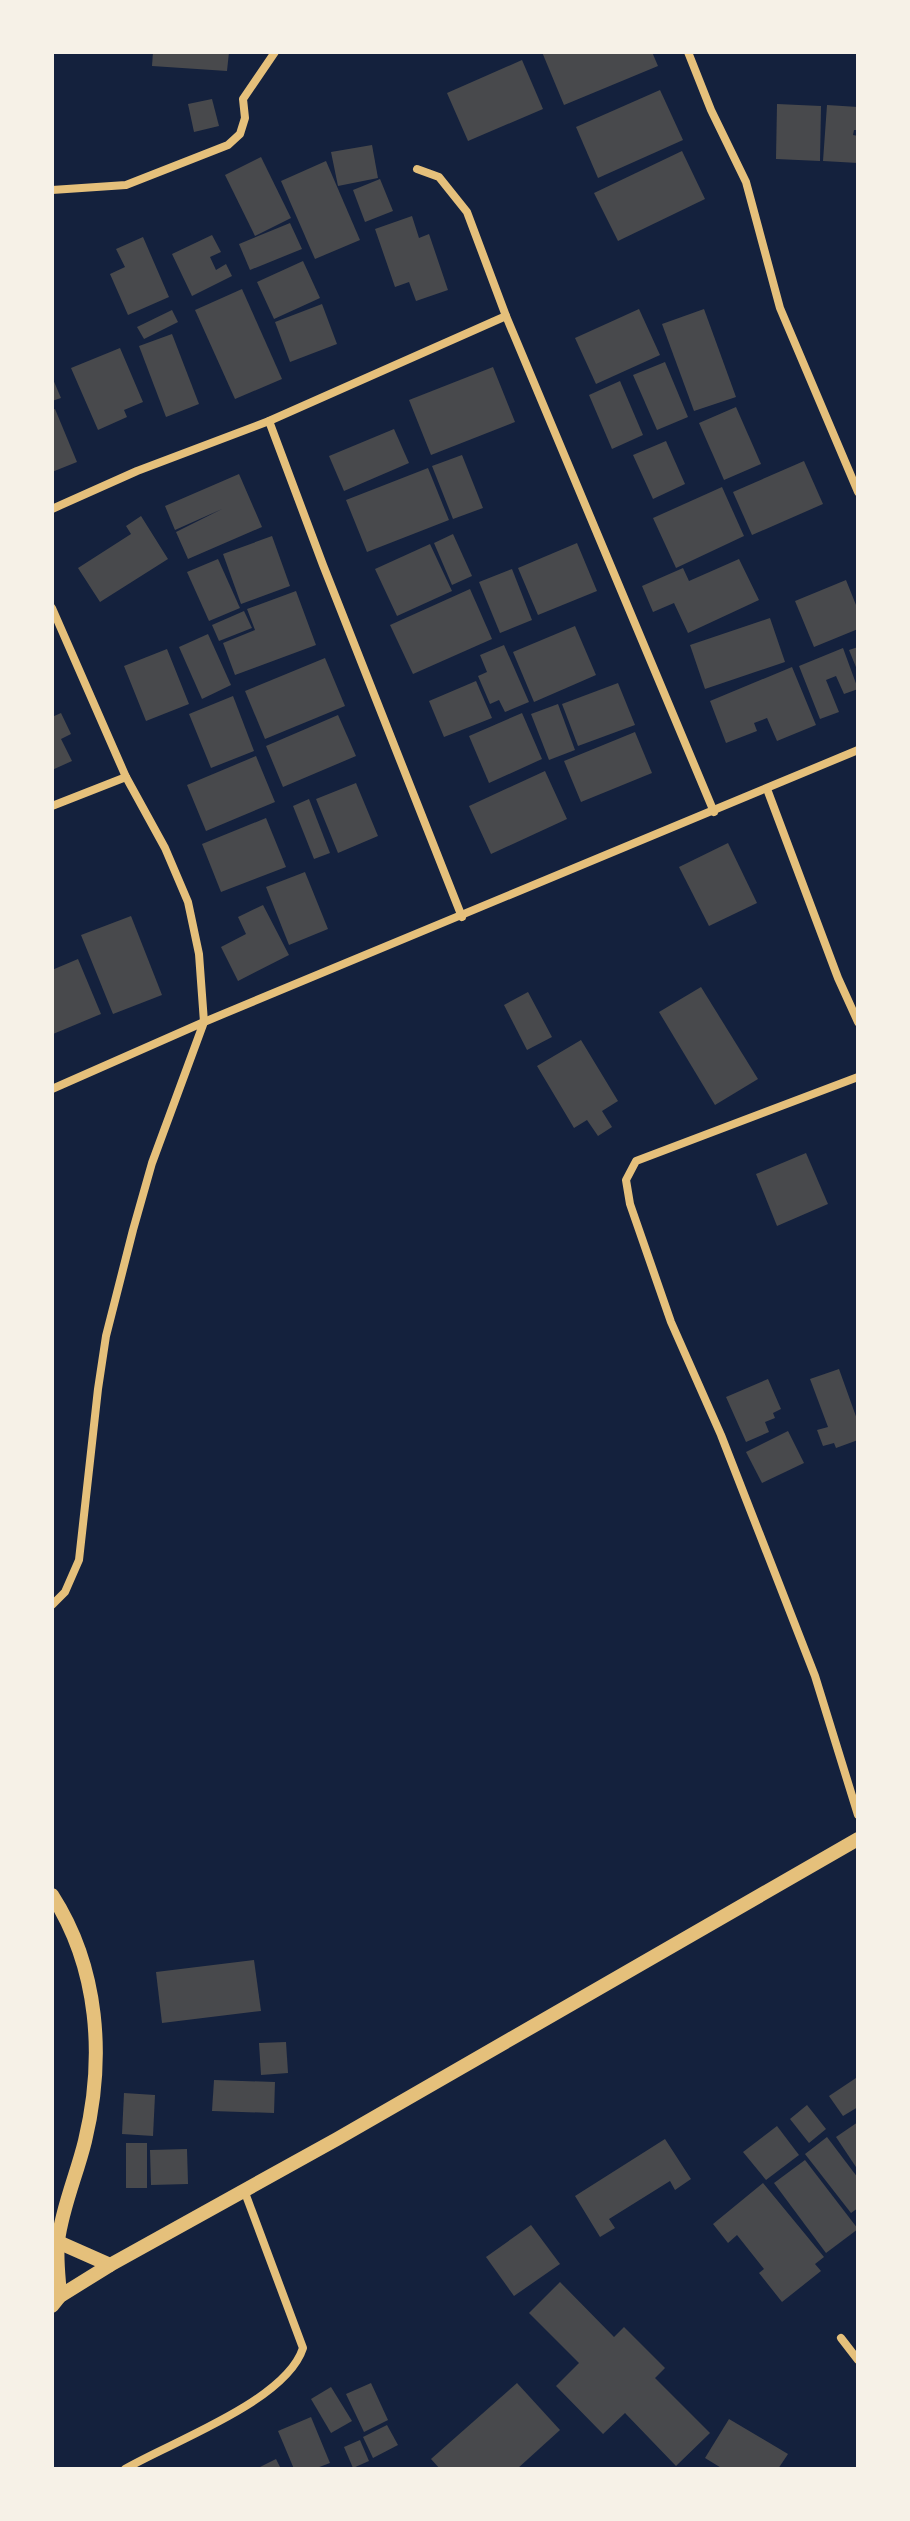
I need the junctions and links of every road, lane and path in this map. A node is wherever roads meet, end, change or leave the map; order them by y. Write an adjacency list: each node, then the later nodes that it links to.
1 (275, 52): 4 (street)
2 (688, 52): 7 (street)
3 (417, 169): 5 (street)
4 (52, 190)
5 (506, 316): 6 (street); 14 (street)
6 (269, 421): 8 (street); 15 (street)
7 (858, 492)
8 (52, 509)
9 (52, 608): 11 (street)
10 (858, 750): 12 (street)
11 (126, 777): 13 (street); 16 (street)
12 (767, 789): 14 (street); 17 (street)
13 (52, 806)
14 (714, 812): 15 (street)
15 (462, 917): 16 (street)
16 (204, 1022): 19 (street); 20 (street)
17 (858, 1022)
18 (858, 1077): 21 (street)
19 (52, 1089)
20 (52, 1605)
21 (858, 1815)
22 (858, 1839): 24 (street)
23 (52, 1895): 25 (street)
24 (244, 2190): 26 (street); 30 (street)
25 (58, 2242): 26 (street); 27 (street)
26 (110, 2265): 27 (street)
27 (56, 2301)
28 (841, 2338): 29 (street)
29 (858, 2360)
30 (125, 2469)

